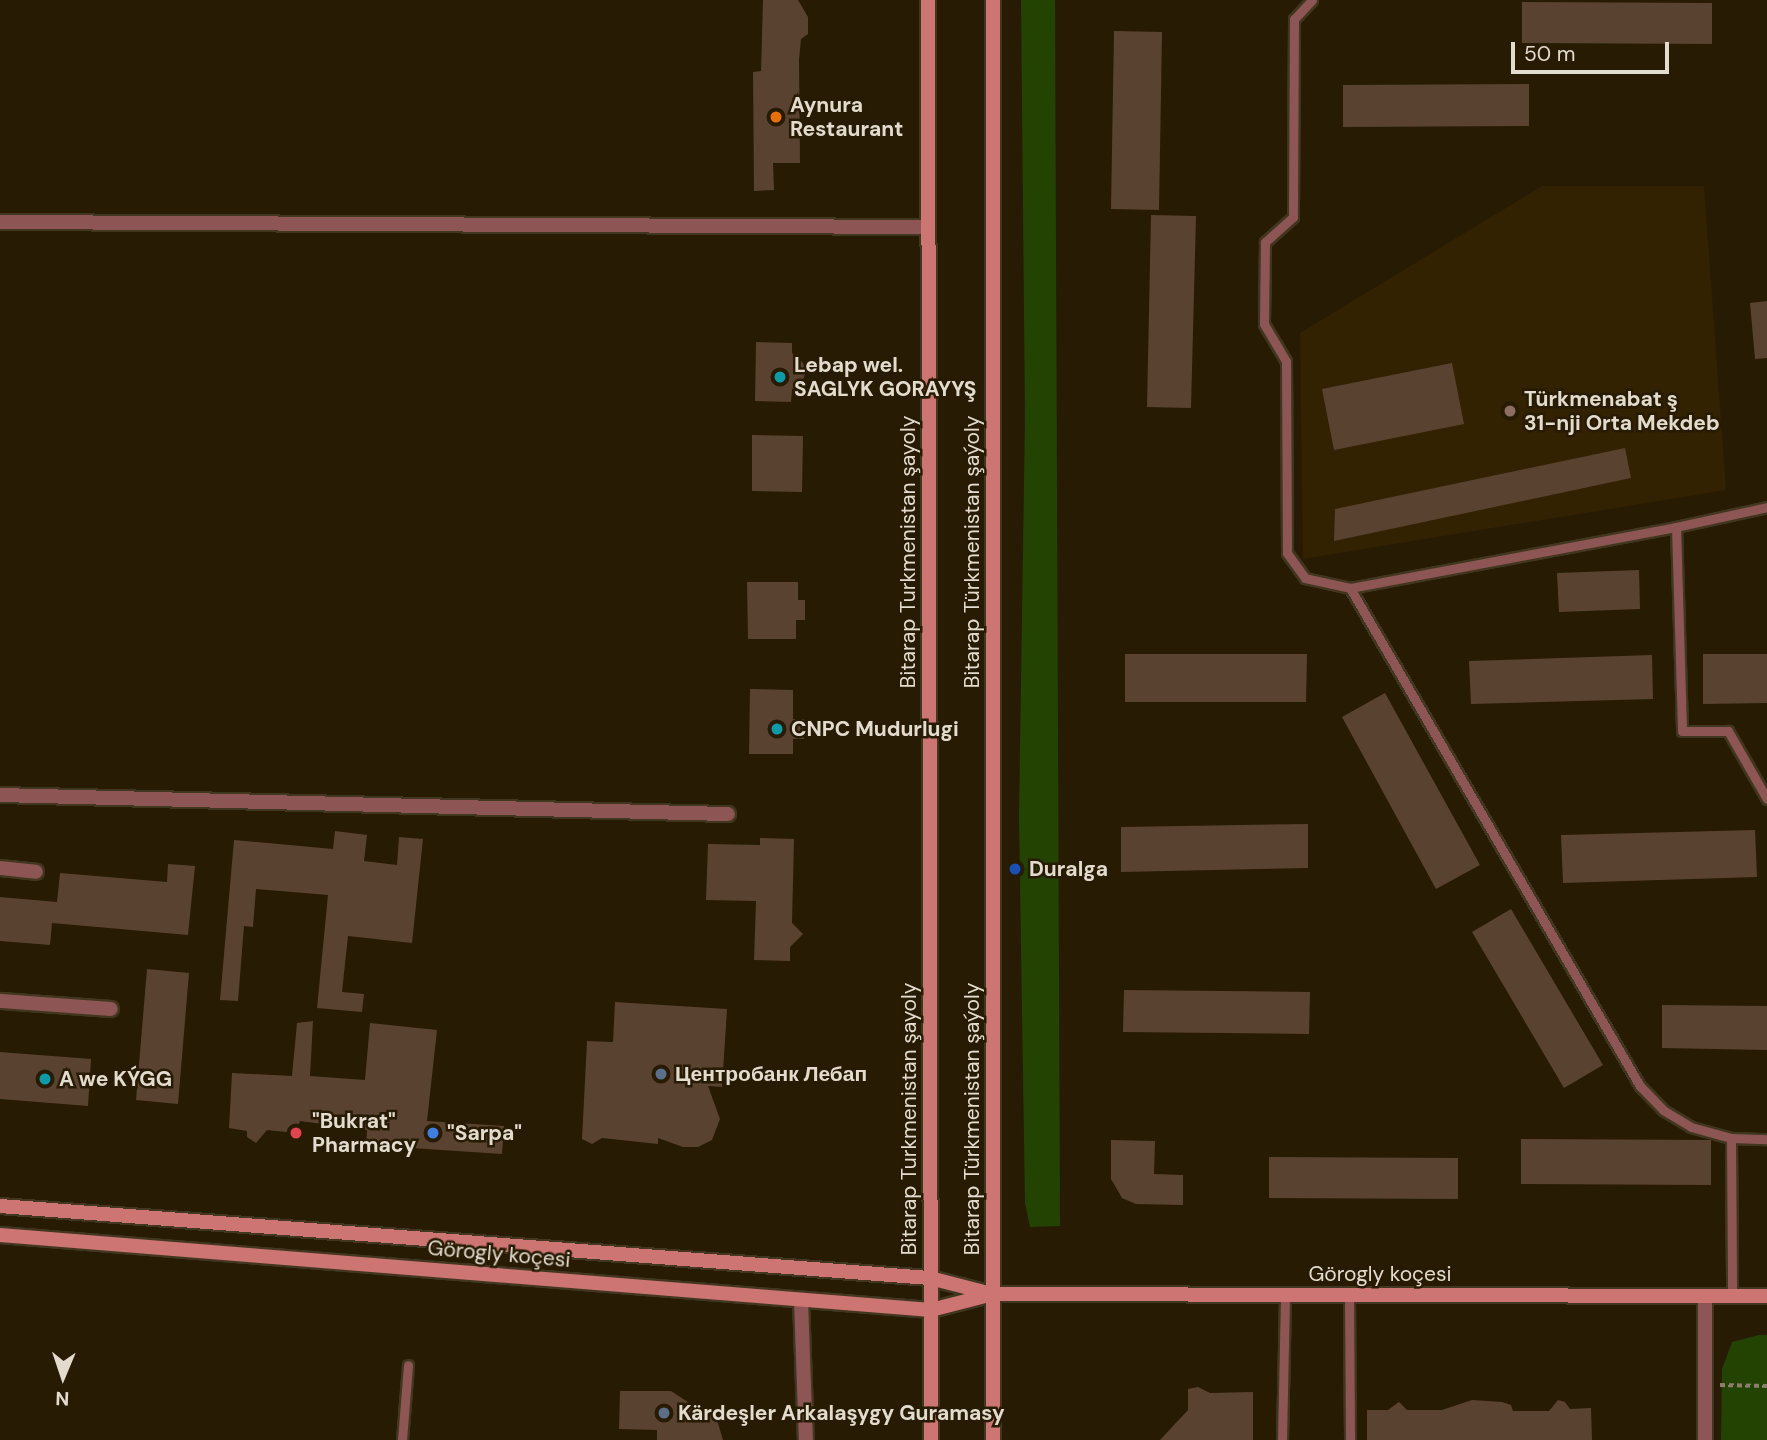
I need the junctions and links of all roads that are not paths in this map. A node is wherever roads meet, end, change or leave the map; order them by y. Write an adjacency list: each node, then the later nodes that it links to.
1 (928, 0): 5 (main road, Bitarap Turkmenistan şayoly)
2 (993, 0): 21 (main road, Bitarap Türkmenistan şaýoly)
3 (1312, 0): 8 (lane)
4 (0, 222): 5 (street)
5 (928, 228): 20 (main road, Bitarap Turkmenistan şayoly)
6 (1767, 507): 7 (lane)
7 (1676, 527): 8 (lane); 10 (lane)
8 (1350, 588): 16 (lane)
9 (0, 795): 11 (street)
10 (1767, 799)
11 (728, 814)
12 (0, 868): 13 (street)
13 (36, 872)
14 (0, 1001): 15 (street)
15 (111, 1009)
16 (1731, 1138): 17 (lane); 24 (lane)
17 (1767, 1139)
18 (0, 1206): 20 (main road, Görogly koçesi)
19 (0, 1235): 27 (main road, Görogly koçesi)
20 (930, 1278): 21 (main road, Görogly koçesi); 28 (main road, Bitarap Turkmenistan şayoly)
21 (993, 1294): 22 (main road, Görogly koçesi); 28 (main road, Görogly koçesi); 33 (main road, Bitarap Türkmenistan şaýoly)
22 (1285, 1295): 23 (main road, Görogly koçesi); 34 (lane)
23 (1349, 1295): 26 (main road, Görogly koçesi); 35 (lane)
24 (1732, 1296): 25 (main road, Görogly koçesi); 26 (main road, Görogly koçesi)
25 (1767, 1296)
26 (1705, 1297): 36 (street)
27 (801, 1300): 28 (main road, Görogly koçesi); 31 (street)
28 (931, 1310): 32 (main road, Bitarap Turkmenistan şayoly)
29 (408, 1365): 30 (lane)
30 (402, 1440)
31 (806, 1440)
32 (931, 1440)
33 (993, 1440)
34 (1282, 1440)
35 (1350, 1440)
36 (1705, 1440)

